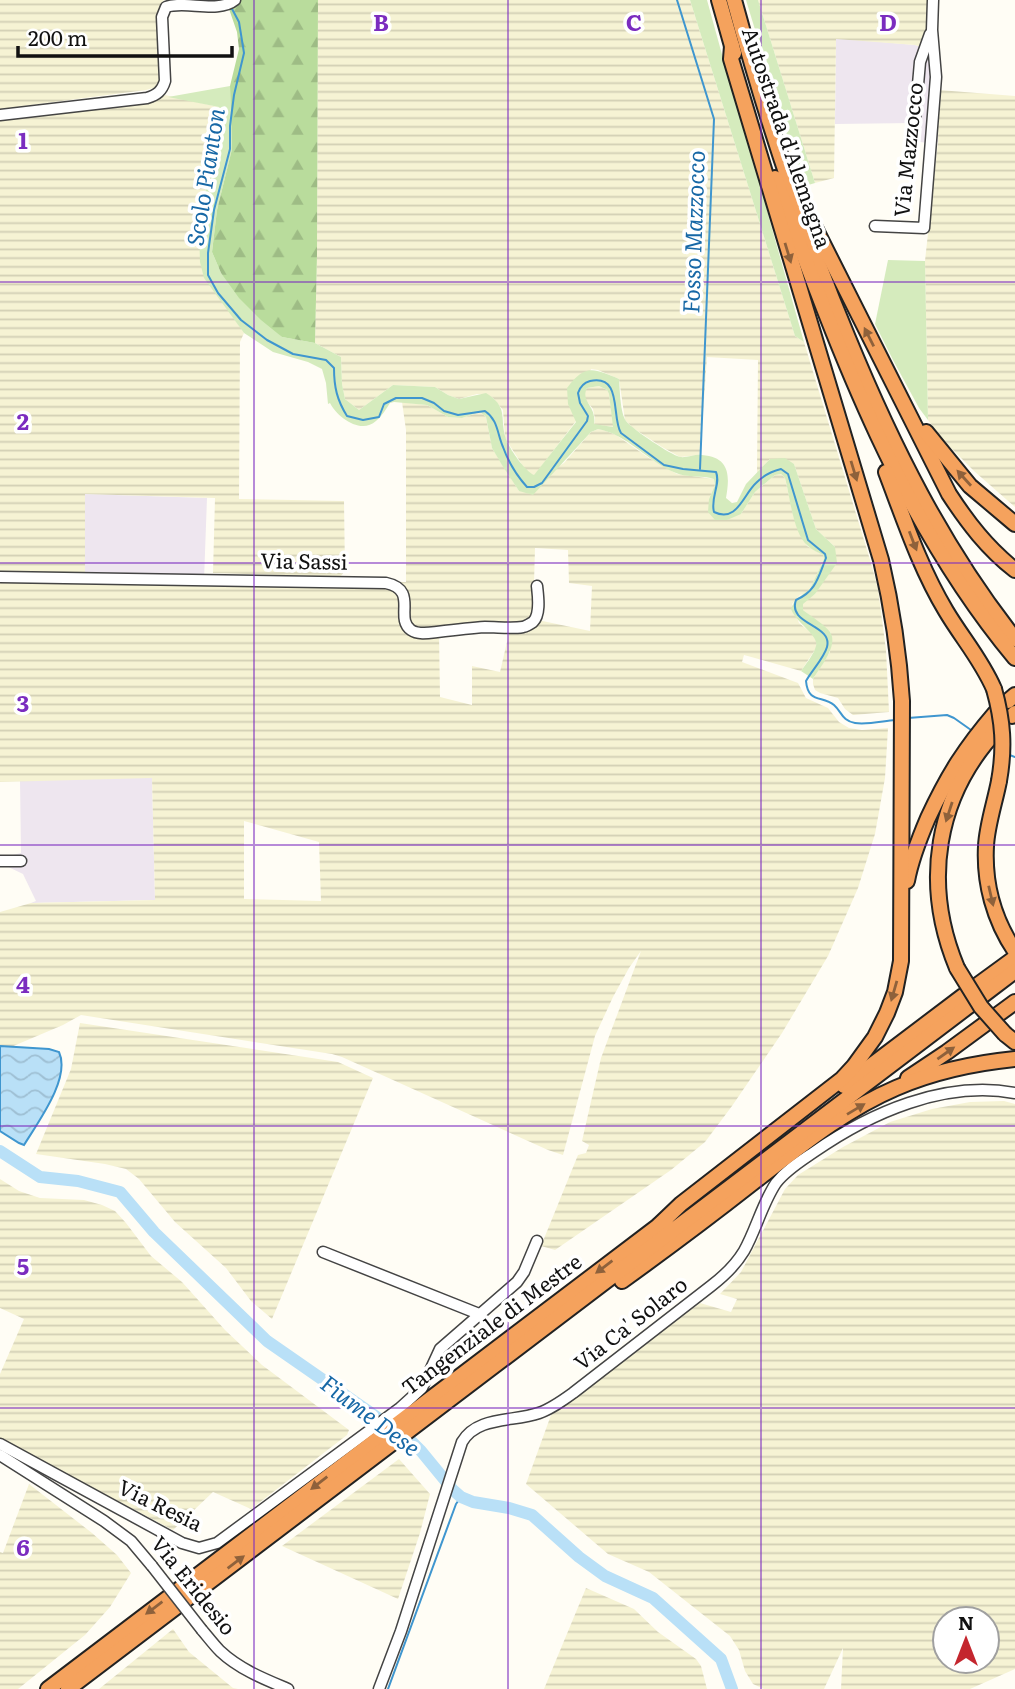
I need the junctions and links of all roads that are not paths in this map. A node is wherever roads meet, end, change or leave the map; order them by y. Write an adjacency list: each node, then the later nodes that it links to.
1 (719, 0): 6 (highway, Autostrada d'Alemagna)
2 (734, 0): 7 (highway, Autostrada d'Alemagna)
3 (933, 0): 5 (street, Via Mazzocco)
4 (232, 2): 8 (street)
5 (932, 30): 9 (street, Via Mazzocco); 10 (street, Via Mazzocco)
6 (732, 46): 11 (highway, Autostrada d'Alemagna); 25 (highway, one-way to 25)
7 (756, 81): 11 (highway, Autostrada d'Alemagna); 12 (highway, one-way to 7)
8 (0, 115)
9 (913, 141)
10 (876, 226)
11 (822, 288): 13 (highway); 17 (highway)
12 (900, 398): 14 (highway, one-way to 12); 15 (highway)
13 (865, 408): 17 (highway); 26 (highway, one-way to 26, bridge)
14 (1015, 524)
15 (1015, 570)
16 (0, 577): 18 (street, Via Sassi)
17 (968, 585): 19 (highway); 20 (highway)
18 (537, 586)
19 (1015, 639)
20 (1015, 658)
21 (996, 712): 22 (highway)
22 (975, 747): 25 (highway); 29 (highway, one-way to 29, bridge)
23 (0, 861): 24 (street)
24 (21, 861)
25 (902, 924): 33 (highway, one-way to 33)
26 (1014, 961): 27 (highway, Tangenziale di Mestre)
27 (972, 996): 33 (highway, Tangenziale di Mestre); 37 (highway, Tangenziale di Mestre)
28 (1015, 1002): 31 (highway, one-way to 28)
29 (1010, 1038)
30 (1015, 1059): 31 (highway)
31 (889, 1091): 37 (highway, one-way to 31)
32 (1015, 1093): 45 (street, Via Ca' Solaro)
33 (659, 1226): 38 (highway, Tangenziale di Mestre, one-way to 38)
34 (537, 1241): 36 (street)
35 (323, 1252): 36 (street)
36 (479, 1314): 38 (street)
37 (462, 1389): 38 (highway, Tangenziale di Mestre)
38 (407, 1417): 39 (highway, Tangenziale di Mestre)
39 (372, 1443): 40 (street, Via Resia); 42 (highway, Tangenziale di Mestre, one-way to 42); 43 (highway, Tangenziale di Mestre, one-way to 39)
40 (0, 1444)
41 (0, 1455): 44 (street, Via Eridesio, bridge)
42 (48, 1689)
43 (68, 1689)
44 (288, 1689)
45 (379, 1689)

